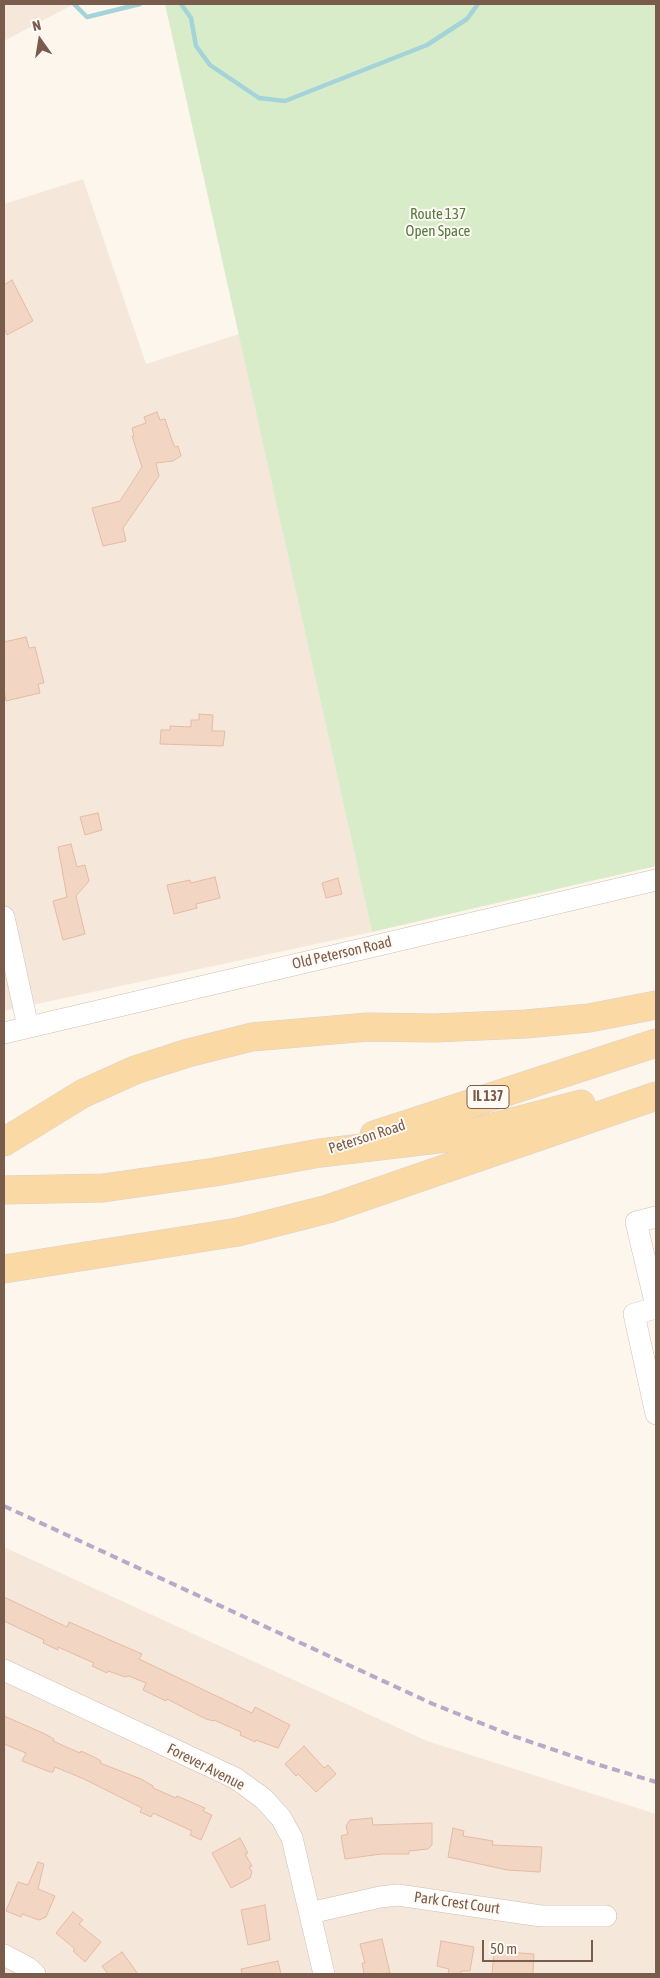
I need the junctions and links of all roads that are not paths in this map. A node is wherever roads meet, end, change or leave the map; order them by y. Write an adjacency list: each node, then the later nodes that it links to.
1 (656, 880): 4 (street, Old Peterson Road)
2 (4, 918): 4 (street)
3 (656, 1005): 9 (main road)
4 (28, 1027): 5 (street)
5 (4, 1033)
6 (656, 1043): 10 (main road, Peterson Road / IL 137)
7 (656, 1080): 10 (main road, Peterson Road / IL 137)
8 (656, 1096): 13 (main road)
9 (4, 1142)
10 (320, 1153): 11 (main road, IL 137)
11 (15, 1190)
12 (656, 1217): 14 (street)
13 (4, 1269)
14 (656, 1307): 15 (street)
15 (652, 1372): 16 (street)
16 (656, 1414)
17 (4, 1670): 18 (street, Forever Avenue)
18 (310, 1913): 19 (street, Park Crest Court); 22 (street, Forever Avenue)
19 (606, 1916)
20 (4, 1955): 21 (street)
21 (35, 1974)
22 (324, 1974)

